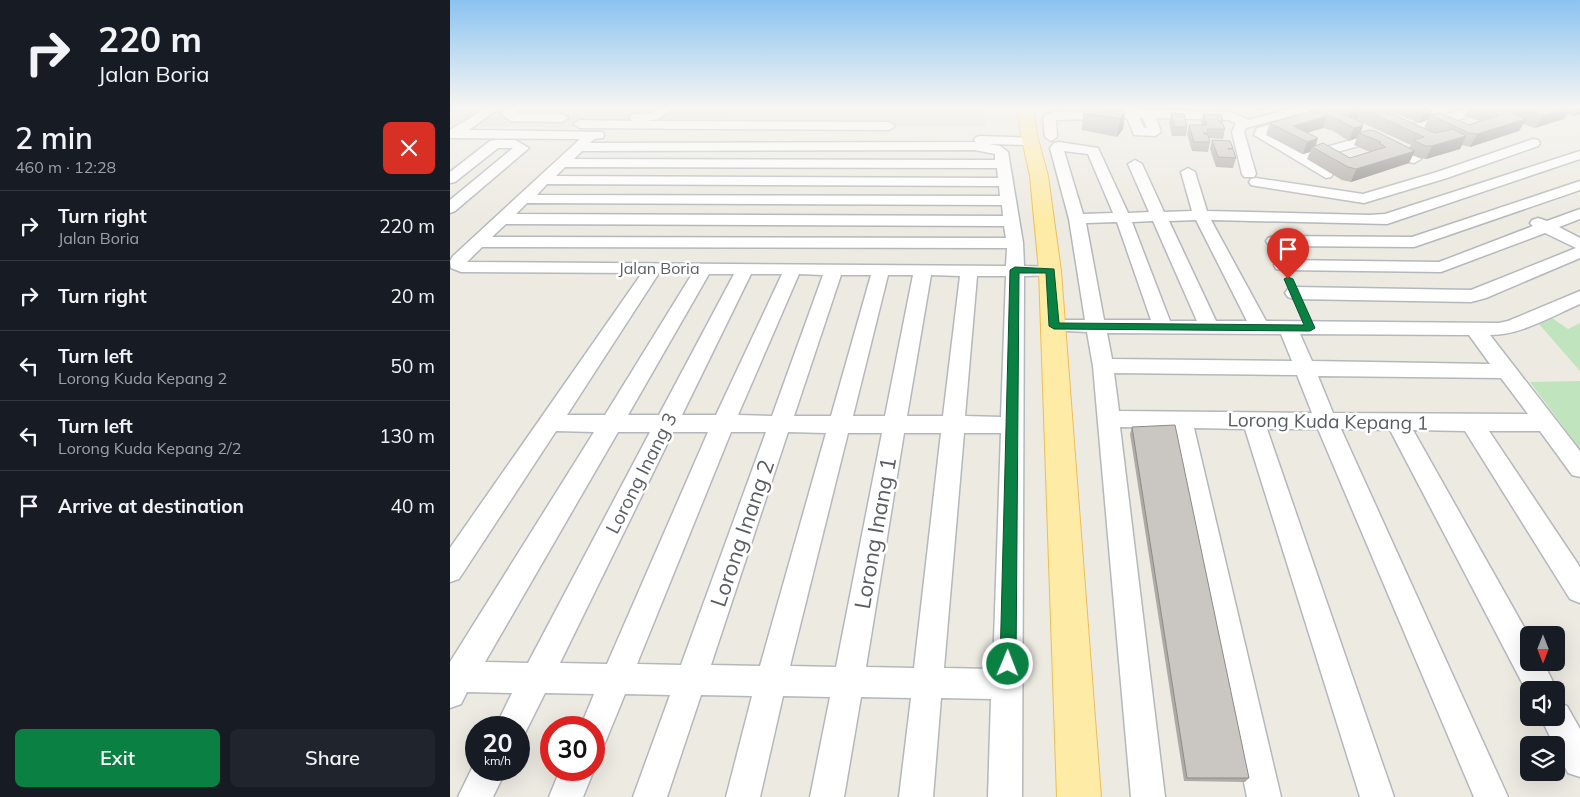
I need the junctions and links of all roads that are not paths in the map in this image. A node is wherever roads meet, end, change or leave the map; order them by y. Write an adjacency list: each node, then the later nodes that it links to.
1 (493, 145): 26 (street)
2 (517, 145): 37 (street)
3 (1025, 145): 67 (main road)
4 (1055, 145): 45 (street)
5 (1063, 145): 42 (street)
6 (1242, 145): 25 (street)
7 (1274, 145): 15 (street)
8 (1347, 145): 15 (street)
9 (1386, 145): 16 (street)
10 (1527, 145): 24 (street)
11 (735, 146): 12 (street); 13 (street); 18 (street)
12 (872, 146): 19 (street, Lorong Inang 2); 20 (street)
13 (579, 147): 17 (street)
14 (1580, 155): 32 (street)
15 (1298, 159): 23 (street)
16 (1414, 159)
17 (562, 163): 18 (street); 27 (street)
18 (723, 163): 19 (street); 28 (street)
19 (866, 163): 20 (street); 29 (street, Lorong Inang 2)
20 (1003, 164): 30 (street)
21 (1135, 164): 40 (street)
22 (1188, 172): 41 (street)
23 (1326, 174)
24 (1442, 175): 25 (street); 32 (street)
25 (1253, 178): 43 (street)
26 (450, 179)
27 (543, 180): 28 (street); 33 (street)
28 (710, 181): 29 (street); 34 (street)
29 (860, 181): 30 (street); 35 (street, Lorong Inang 2)
30 (1005, 182): 36 (street)
31 (1580, 185): 38 (street)
32 (1473, 190): 38 (street); 43 (street)
33 (524, 199): 34 (street); 44 (street)
34 (696, 199): 35 (street); 46 (street)
35 (852, 200): 36 (street); 47 (street, Lorong Inang 2)
36 (1008, 201): 48 (street)
37 (450, 208)
38 (1511, 209): 49 (street); 52 (street)
39 (1580, 214): 49 (street)
40 (1158, 215): 41 (street); 42 (street); 73 (street)
41 (1201, 215): 43 (street); 74 (street)
42 (1123, 218): 45 (street); 72 (street)
43 (1268, 218): 52 (street)
44 (502, 219): 46 (street); 50 (street)
45 (1077, 219): 71 (street)
46 (682, 220): 47 (street); 51 (street)
47 (845, 220): 48 (street); 53 (street, Lorong Inang 2)
48 (1011, 221): 54 (street)
49 (1546, 227): 55 (street); 57 (street)
50 (478, 242): 51 (street); 58 (street, Jalan Boria)
51 (666, 242): 53 (street); 58 (street)
52 (1274, 242): 57 (street)
53 (836, 243): 54 (street); 62 (street, Lorong Inang 2)
54 (1015, 243): 66 (street)
55 (1580, 244)
56 (1580, 252): 68 (street)
57 (1282, 265): 68 (street)
58 (650, 268): 59 (street, Jalan Boria); 87 (street)
59 (704, 268): 60 (street, Jalan Boria); 89 (street)
60 (745, 268): 61 (street, Jalan Boria); 90 (street, Lorong Inang 3)
61 (793, 269): 62 (street, Jalan Boria); 91 (street)
62 (830, 269): 63 (street, Jalan Boria); 92 (street, Lorong Inang 2)
63 (881, 269): 64 (street, Jalan Boria); 93 (street)
64 (923, 270): 65 (street, Jalan Boria); 94 (street, Lorong Inang 1)
65 (969, 270): 66 (street, Jalan Boria); 95 (street)
66 (1015, 270): 67 (street, Jalan Boria); 96 (street)
67 (1050, 271): 70 (main road)
68 (1294, 293): 76 (street)
69 (1580, 297): 77 (street)
70 (1054, 326): 71 (street); 122 (main road)
71 (1097, 326): 72 (street); 78 (street)
72 (1163, 327): 73 (street)
73 (1209, 327): 74 (street)
74 (1260, 328): 75 (street)
75 (1288, 328): 76 (street); 79 (street)
76 (1310, 328): 77 (street)
77 (1475, 329): 80 (street)
78 (1103, 366): 79 (street); 81 (street)
79 (1306, 368): 80 (street); 84 (street)
80 (1507, 370): 88 (street)
81 (1110, 419): 82 (street, Lorong Kuda Kepang 1); 123 (street)
82 (1181, 419): 83 (street, Lorong Kuda Kepang 1); 124 (street)
83 (1253, 420): 84 (street, Lorong Kuda Kepang 1); 125 (street)
84 (1326, 421): 85 (street, Lorong Kuda Kepang 1); 126 (street)
85 (1397, 422): 86 (street, Lorong Kuda Kepang 1); 104 (street)
86 (1471, 422): 88 (street, Lorong Kuda Kepang 1); 99 (street)
87 (550, 423): 89 (street); 98 (street)
88 (1547, 423): 97 (street)
89 (609, 424): 90 (street); 106 (street)
90 (667, 424): 91 (street); 100 (street, Lorong Inang 3)
91 (723, 424): 92 (street); 101 (street)
92 (781, 424): 93 (street); 102 (street, Lorong Inang 2)
93 (840, 424): 94 (street); 103 (street)
94 (895, 424): 95 (street); 105 (street, Lorong Inang 1)
95 (954, 425): 96 (street); 107 (street)
96 (1011, 425): 108 (street)
97 (1580, 468)
98 (450, 570)
99 (1580, 590)
100 (536, 678): 101 (street); 106 (street); 109 (street, Lorong Inang 3)
101 (616, 679): 102 (street); 110 (street)
102 (691, 681): 103 (street); 117 (street, Lorong Inang 2)
103 (771, 681): 105 (street); 118 (street)
104 (1537, 681)
105 (848, 682): 107 (street); 119 (street, Lorong Inang 1)
106 (453, 683)
107 (927, 684): 108 (street); 120 (street)
108 (1008, 684): 121 (street)
109 (517, 716)
110 (601, 716)
111 (1561, 726): 112 (street)
112 (1580, 761)
113 (483, 781): 115 (street)
114 (573, 781): 116 (street)
115 (475, 797)
116 (566, 797)
117 (650, 797)
118 (743, 797)
119 (828, 797)
120 (916, 797)
121 (1005, 797)
122 (1079, 797)
123 (1148, 797)
124 (1264, 797)
125 (1377, 797)
126 (1490, 797)

